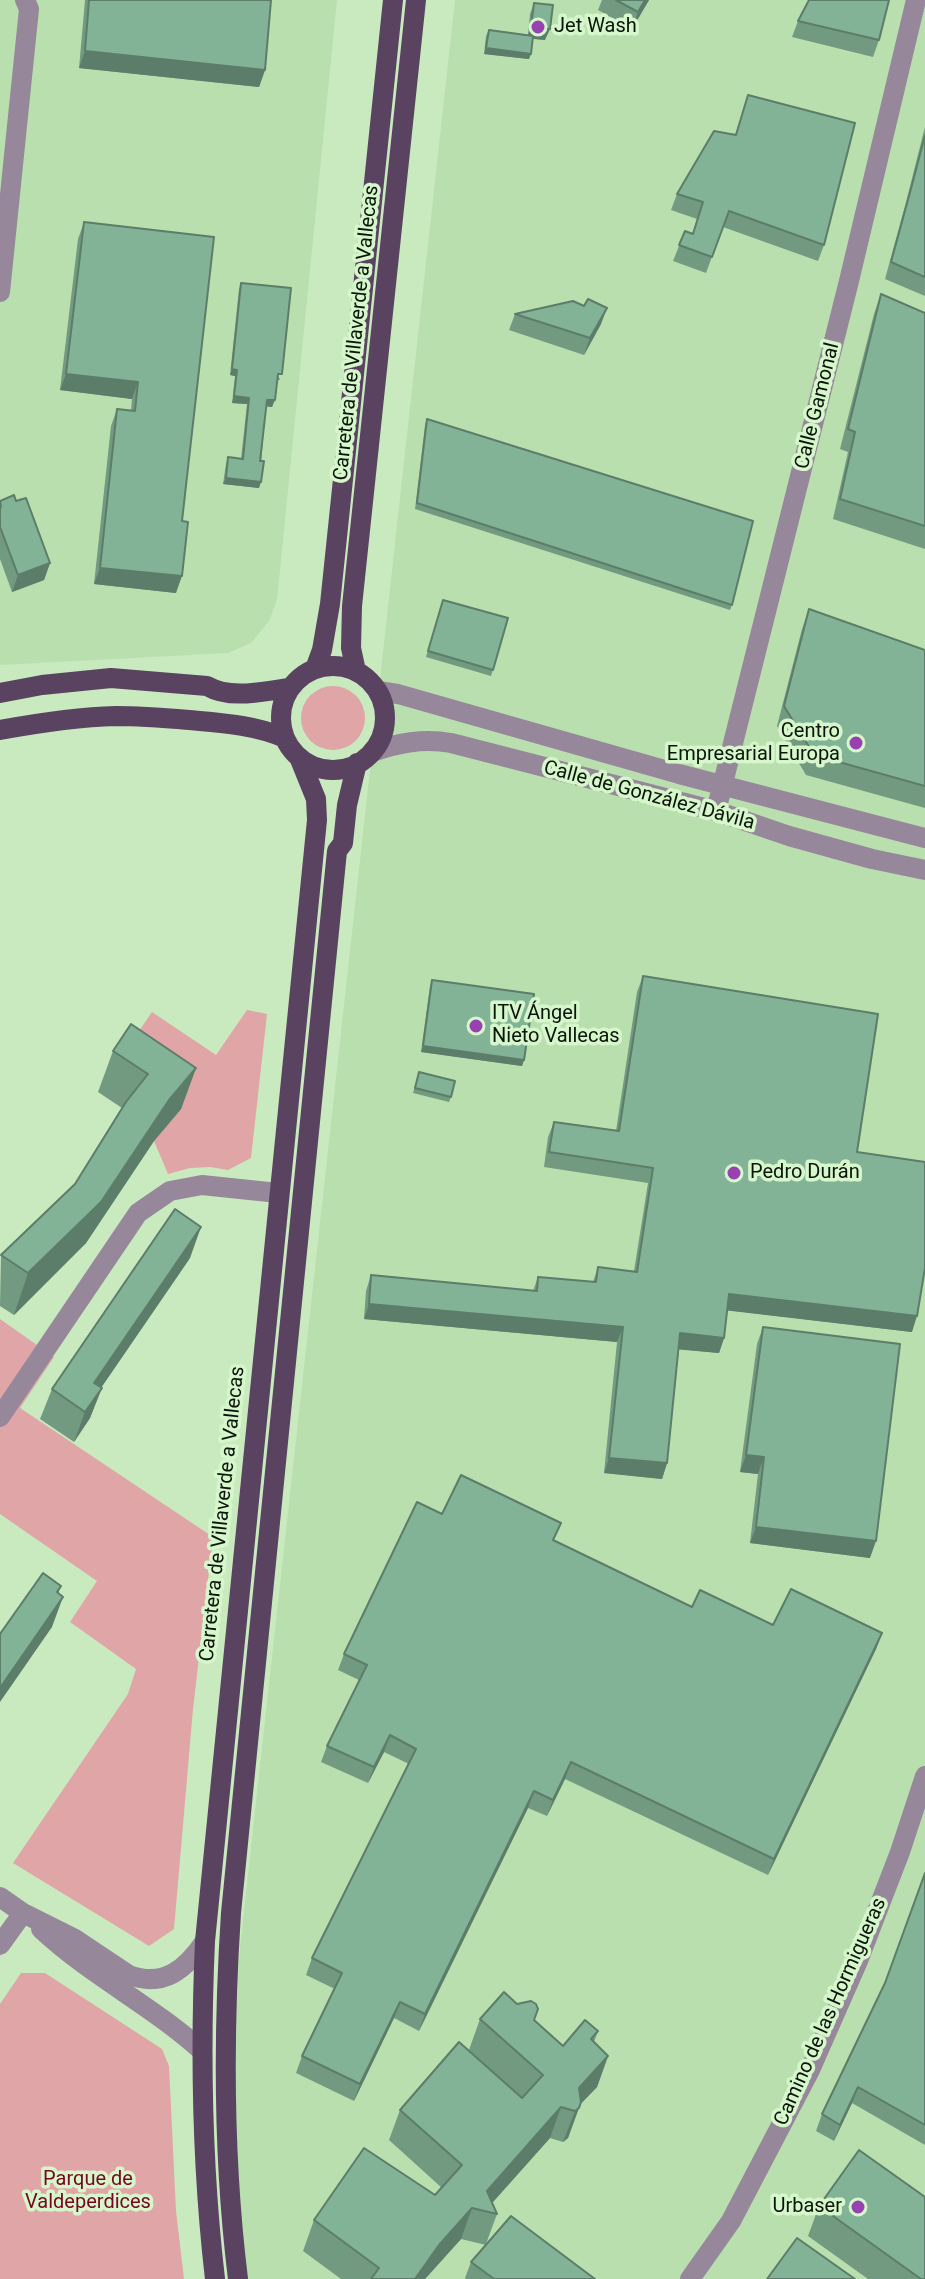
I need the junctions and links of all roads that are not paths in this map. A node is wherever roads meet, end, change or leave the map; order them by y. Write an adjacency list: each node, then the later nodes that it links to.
1 (393, 0): 7 (main road, Carretera de Villaverde a Vallecas)
2 (416, 0): 8 (main road, Carretera de Villaverde a Vallecas)
3 (916, 0): 16 (street, Calle Gamonal)
4 (30, 3): 5 (street)
5 (9, 116): 6 (street)
6 (0, 292)
7 (315, 669): 8 (main road); 9 (main road)
8 (356, 671): 10 (main road)
9 (290, 688): 11 (main road); 13 (main road)
10 (378, 691): 15 (main road); 16 (street, Calle de González Dávila)
11 (0, 693)
12 (0, 730): 13 (main road)
13 (285, 738): 14 (main road)
14 (299, 757): 15 (main road); 20 (main road, Carretera de Villaverde a Vallecas)
15 (365, 758): 17 (street, Calle de González Dávila); 29 (main road)
16 (723, 784): 17 (street, Calle Gamonal); 18 (street, Calle de González Dávila)
17 (716, 811): 19 (street, Calle de González Dávila)
18 (925, 838)
19 (925, 870)
20 (278, 1193): 21 (street); 25 (main road, Carretera de Villaverde a Vallecas)
21 (0, 1417)
22 (925, 1776): 30 (street, Camino de las Hormigueras)
23 (0, 1897): 24 (street)
24 (23, 1913): 25 (street); 26 (street); 27 (street)
25 (205, 1941): 27 (main road, Carretera de Villaverde a Vallecas)
26 (0, 1945)
27 (201, 2050): 28 (main road, Carretera de Villaverde a Vallecas)
28 (215, 2279)
29 (238, 2279)
30 (690, 2279)

